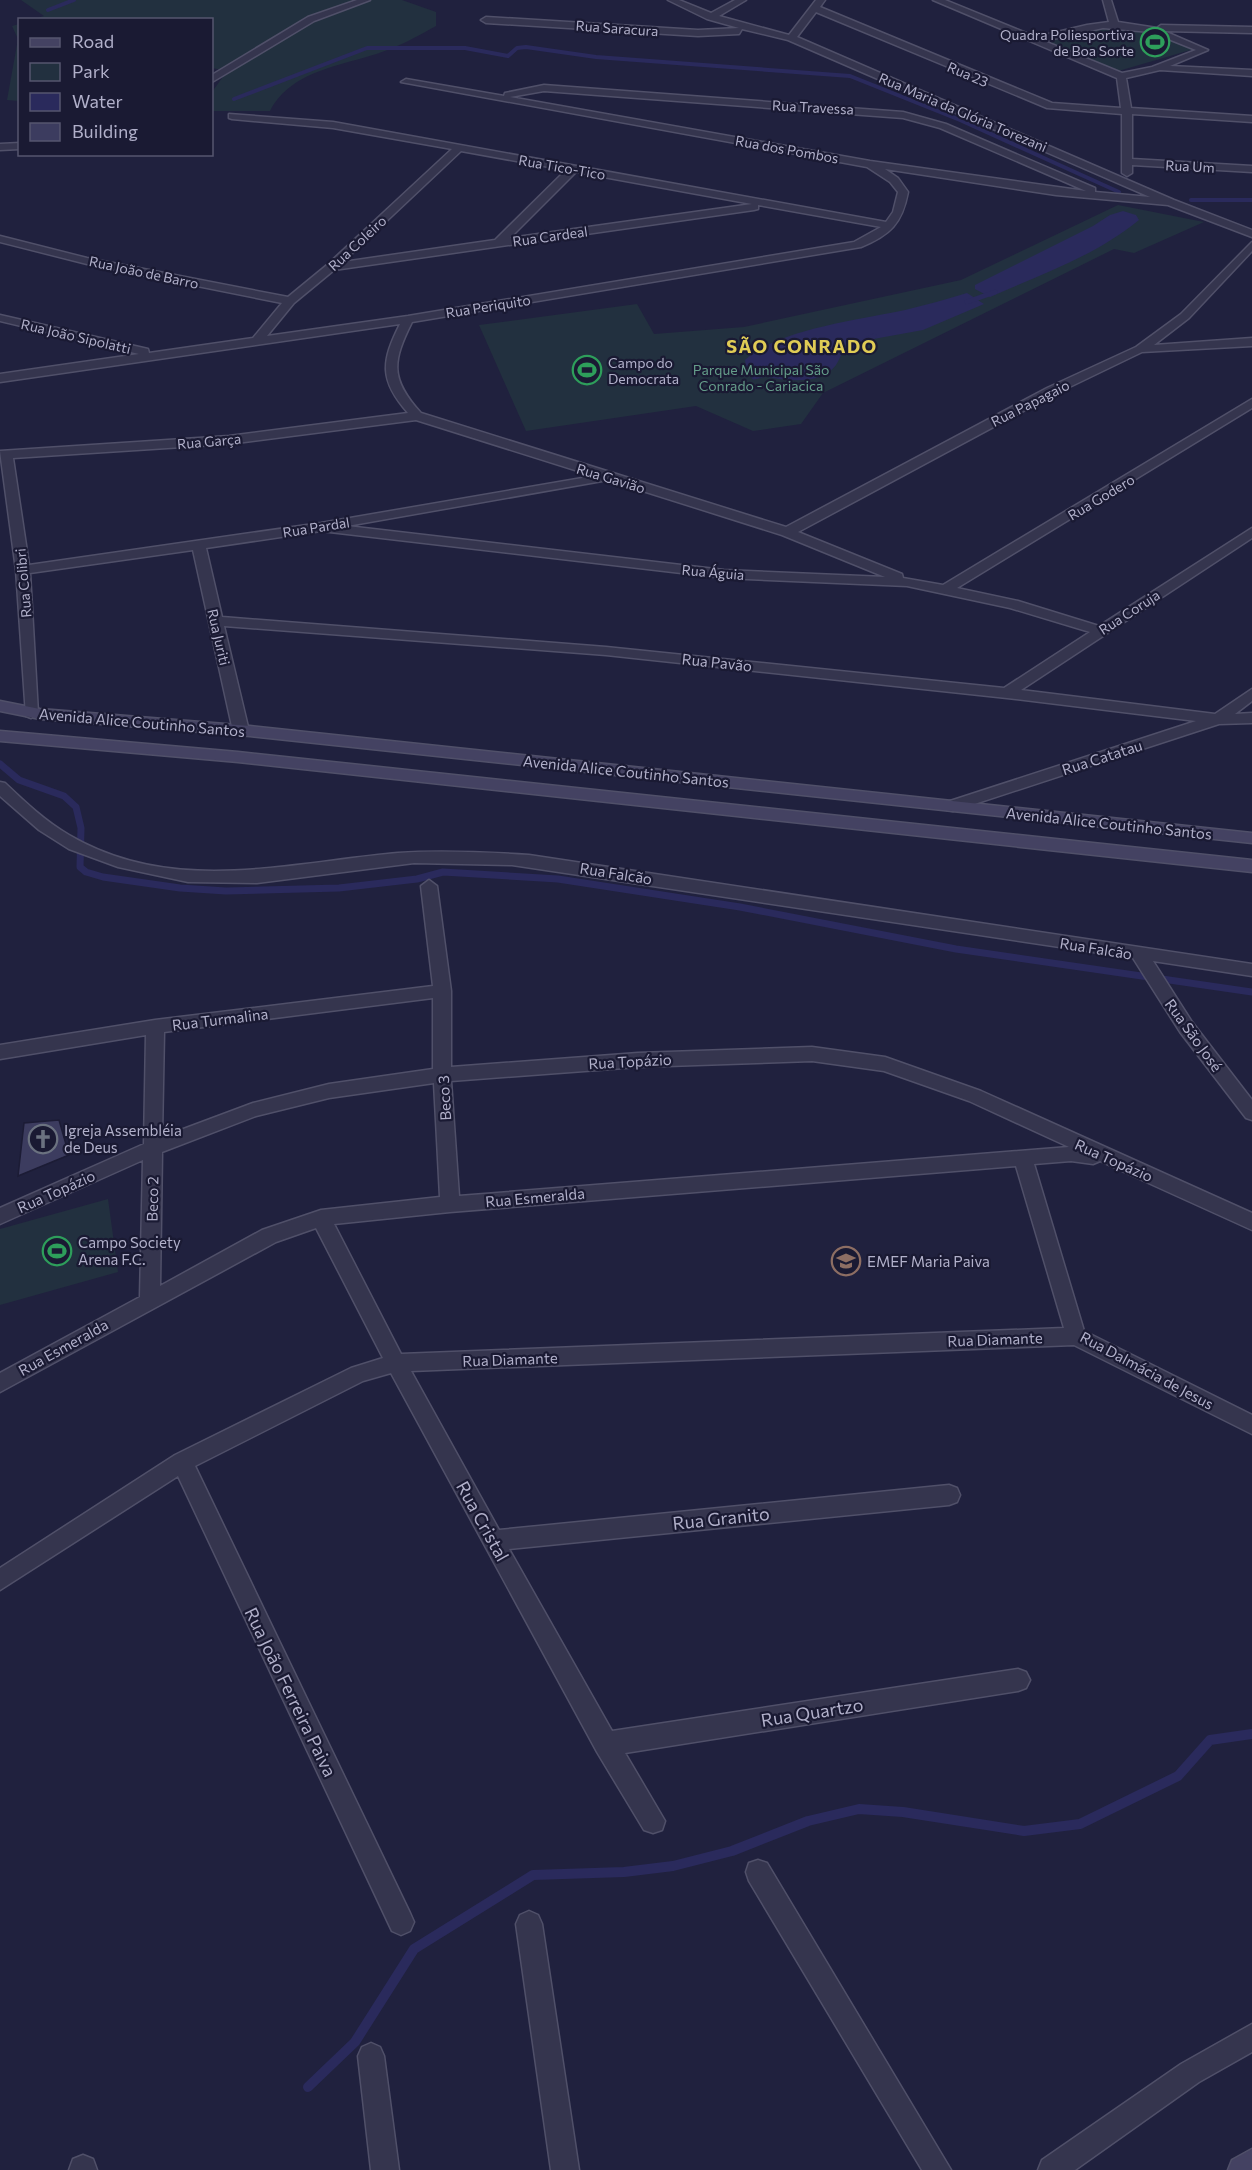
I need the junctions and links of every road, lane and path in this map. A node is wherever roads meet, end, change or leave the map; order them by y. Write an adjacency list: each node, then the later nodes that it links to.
1 (366, 0): 18 (street)
2 (672, 0): 7 (street, Rua Maria da Glória Torezani)
3 (742, 0): 7 (street)
4 (937, 0): 14 (street)
5 (1107, 0): 9 (street)
6 (818, 4): 13 (street); 21 (street, Rua 23)
7 (710, 18): 11 (street, Rua Maria da Glória Torezani)
8 (486, 20): 11 (street, Rua Saracura)
9 (1114, 23): 10 (street); 14 (street)
10 (1149, 27): 12 (street); 15 (street)
11 (747, 30): 13 (street, Rua Maria da Glória Torezani)
12 (1252, 30)
13 (791, 38): 31 (street, Rua Maria da Glória Torezani)
14 (1033, 41): 17 (street)
15 (1155, 69): 16 (street); 17 (street)
16 (1252, 73)
17 (1121, 76): 21 (street)
18 (213, 78)
19 (406, 82): 20 (street, Rua dos Pombos)
20 (501, 97): 28 (street, Rua dos Pombos); 32 (street, Rua Travessa)
21 (1127, 113): 23 (street, Rua 23); 27 (street)
22 (232, 116): 26 (street, Rua Tico-Tico)
23 (1252, 119)
24 (18, 146): 25 (street)
25 (0, 147)
26 (458, 149): 29 (street, Rua Tico-Tico); 40 (street, Rua Coleiro)
27 (1128, 162): 30 (street, Rua Um); 31 (street)
28 (870, 164): 32 (street, Rua dos Pombos); 35 (street)
29 (573, 169): 34 (street, Rua Tico-Tico); 38 (street)
30 (1252, 169)
31 (1127, 181): 33 (street, Rua Maria da Glória Torezani)
32 (1109, 198): 33 (street, Rua dos Pombos)
33 (1170, 202): 36 (street, Rua Maria da Glória Torezani)
34 (768, 205): 35 (street, Rua Tico-Tico); 38 (street, Rua Cardeal)
35 (891, 226): 43 (street, Rua Periquito)
36 (1252, 234)
37 (0, 239): 41 (street, Rua João de Barro)
38 (498, 244): 40 (street, Rua Cardeal)
39 (1252, 245): 46 (street, Rua Papagaio)
40 (331, 267): 41 (street, Rua Coleiro)
41 (290, 301): 44 (street, Rua Coleiro)
42 (0, 318): 47 (street, Rua João Sipolatti)
43 (408, 319): 44 (street, Rua Periquito); 50 (street)
44 (258, 339): 47 (street, Rua Periquito)
45 (1252, 342): 46 (street)
46 (1140, 349): 55 (street, Rua Papagaio)
47 (152, 354): 48 (street, Rua Periquito)
48 (0, 378)
49 (1252, 403): 59 (street, Rua Godero)
50 (417, 416): 51 (street, Rua Garça); 52 (street, Rua Gavião)
51 (3, 454): 57 (street, Rua Colibri)
52 (608, 477): 53 (street, Rua Pardal); 55 (street, Rua Gavião)
53 (321, 527): 56 (street, Rua Pardal); 58 (street, Rua Águia)
54 (1252, 531): 61 (street, Rua Coruja)
55 (787, 532): 58 (street, Rua Gavião)
56 (198, 543): 57 (street, Rua Pardal); 60 (street, Rua Juriti)
57 (23, 570): 65 (street, Rua Colibri)
58 (907, 582): 59 (street, Rua Águia)
59 (948, 588): 61 (street, Rua Águia)
60 (216, 621): 62 (street, Rua Pavão); 68 (street, Rua Juriti)
61 (1100, 631): 62 (street, Rua Coruja)
62 (1007, 693): 66 (street, Rua Pavão)
63 (1252, 694): 66 (street)
64 (0, 706): 65 (main road, Avenida Alice Coutinho Santos)
65 (31, 713): 68 (main road, Avenida Alice Coutinho Santos)
66 (1218, 718): 67 (street, Rua Catatau); 71 (street, Rua Catatau)
67 (1252, 718)
68 (241, 730): 71 (main road, Avenida Alice Coutinho Santos)
69 (0, 736): 73 (main road, Avenida Alice Coutinho Santos)
70 (0, 787): 75 (street, Rua Falcão)
71 (953, 806): 72 (main road, Avenida Alice Coutinho Santos)
72 (1252, 838)
73 (1252, 866)
74 (429, 886): 77 (street, Beco 3)
75 (1140, 955): 76 (street, Rua Falcão); 81 (street, Rua São José)
76 (1252, 970)
77 (442, 991): 78 (street, Rua Turmalina); 80 (street, Beco 3)
78 (155, 1027): 79 (street, Rua Turmalina); 82 (street, Beco 2)
79 (0, 1052)
80 (442, 1076): 82 (street, Rua Topázio); 84 (street, Rua Topázio); 85 (street, Beco 3)
81 (1252, 1113)
82 (152, 1148): 86 (street, Rua Topázio); 89 (street, Beco 2)
83 (1023, 1158): 84 (street, Rua Esmeralda); 85 (street, Rua Esmeralda); 90 (street, Rua Dalmácia de Jesus)
84 (1109, 1158): 88 (street, Rua Topázio)
85 (450, 1204): 87 (street, Rua Esmeralda)
86 (0, 1216)
87 (321, 1218): 89 (street, Rua Esmeralda); 91 (street, Rua Cristal)
88 (1252, 1222)
89 (150, 1298): 92 (street, Rua Esmeralda)
90 (1076, 1336): 91 (street, Rua Diamante); 93 (street, Rua Dalmácia de Jesus)
91 (396, 1363): 94 (street, Rua Diamante); 96 (street, Rua Cristal)
92 (0, 1383)
93 (1252, 1425)
94 (182, 1462): 97 (street, Rua Diamante); 102 (street, Rua João Ferreira Paiva)
95 (949, 1495): 96 (street, Rua Granito)
96 (494, 1541): 99 (street, Rua Cristal)
97 (0, 1580)
98 (1018, 1680): 99 (street, Rua Quartzo)
99 (605, 1744): 100 (street, Rua Cristal)
100 (653, 1821)
101 (758, 1872): 109 (street)
102 (401, 1922)
103 (529, 1924): 108 (street)
104 (1252, 2037): 110 (street)
105 (371, 2056): 107 (street)
106 (1252, 2163): 111 (main road)
107 (385, 2170)
108 (565, 2170)
109 (937, 2170)
110 (1052, 2170)
111 (1242, 2170)

